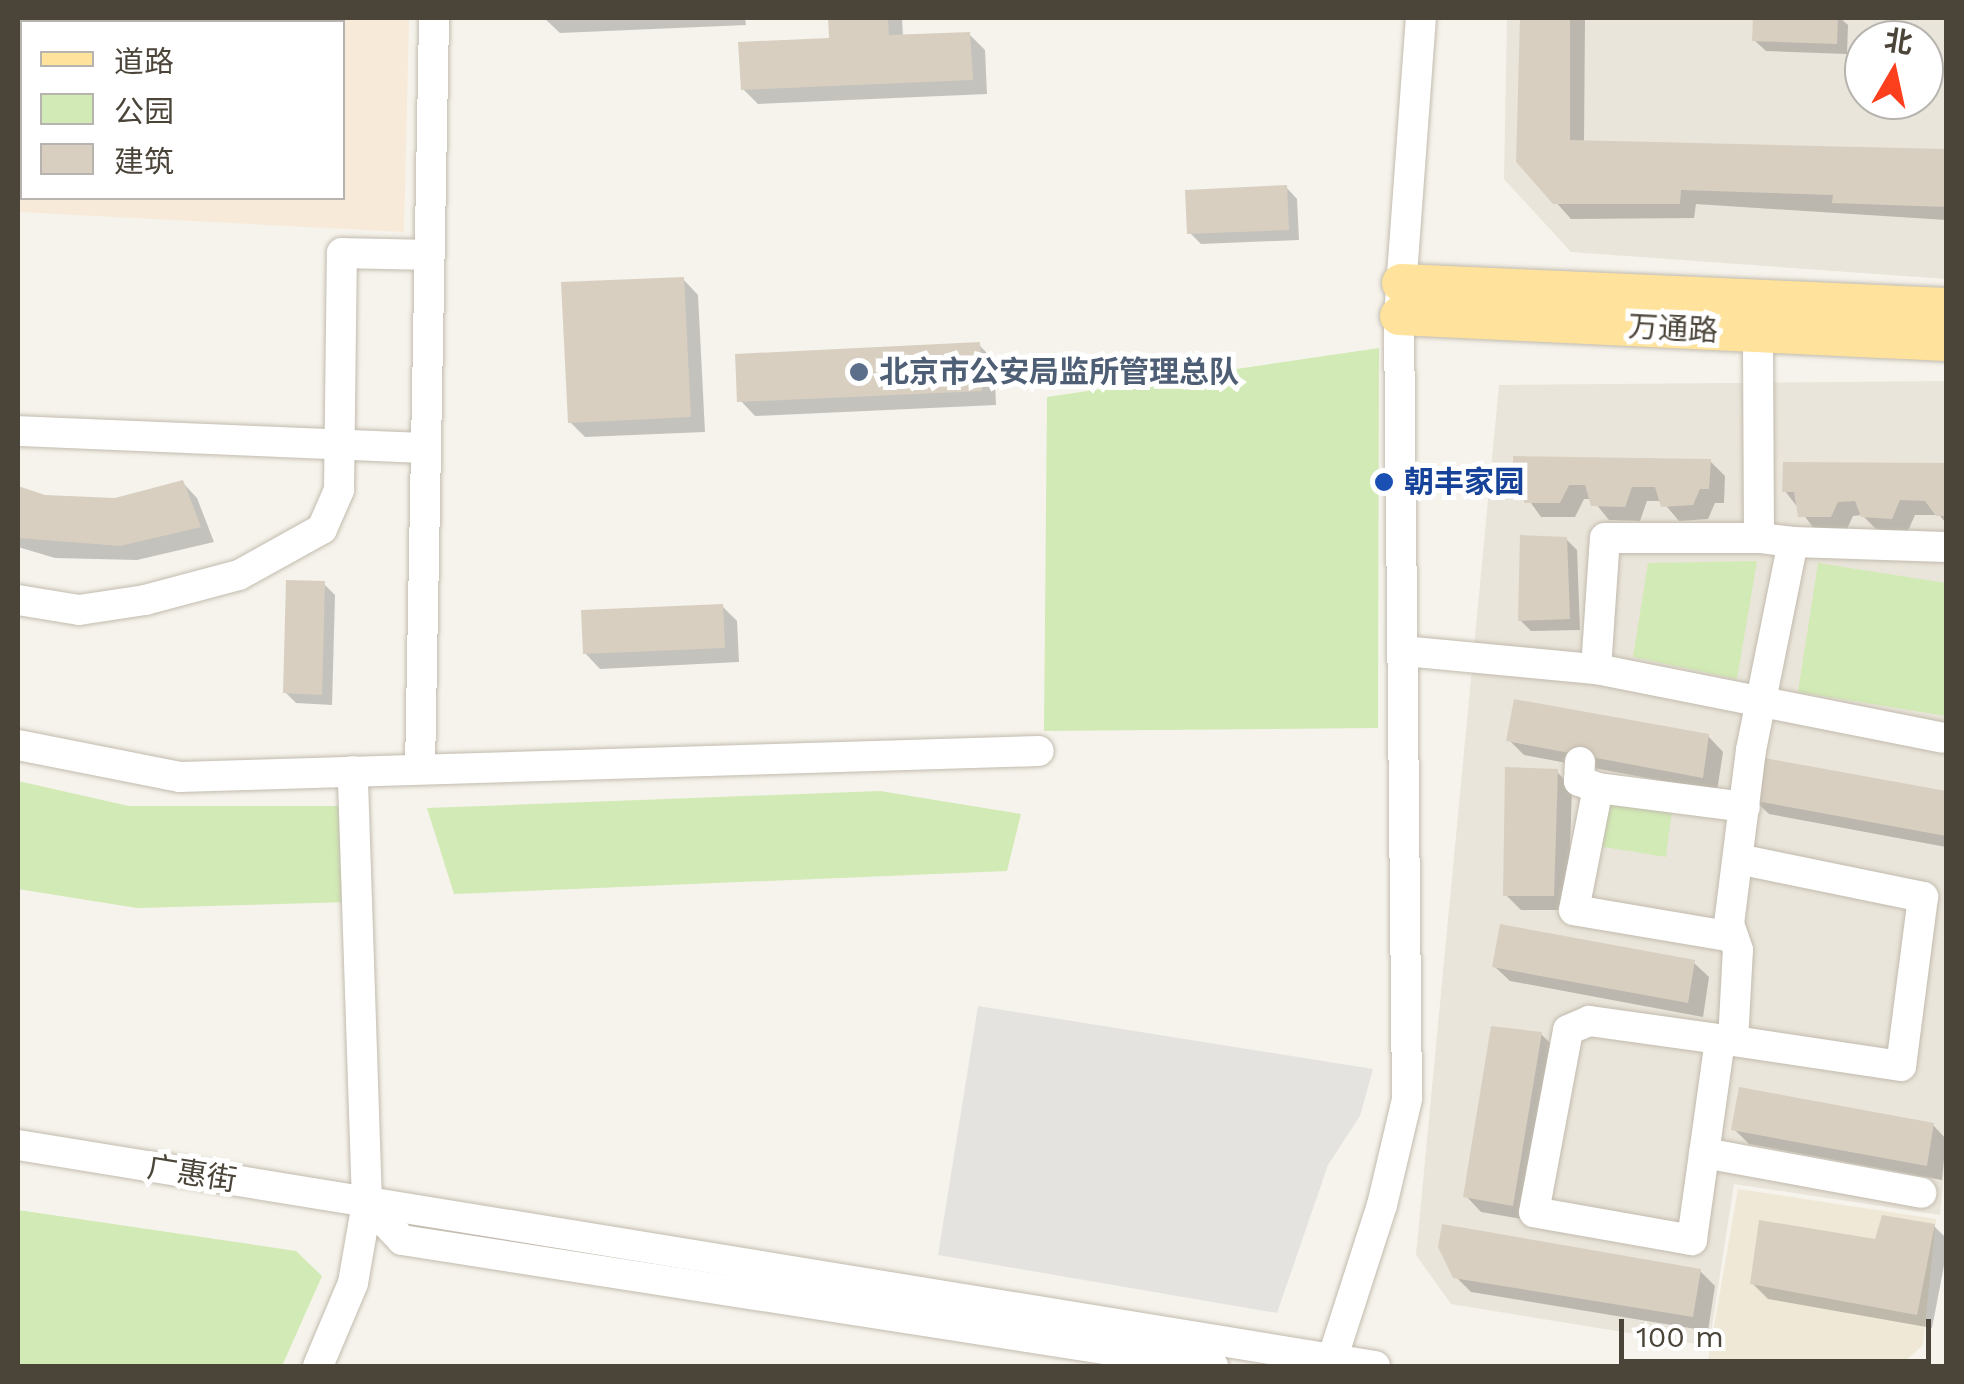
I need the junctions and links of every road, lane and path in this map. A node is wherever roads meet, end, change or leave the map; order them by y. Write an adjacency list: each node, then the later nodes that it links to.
1 (434, 18): 3 (street)
2 (1421, 18): 4 (street)
3 (429, 256): 9 (street); 10 (street)
4 (1400, 300): 5 (main road, 万通路); 6 (main road, 万通路); 15 (street)
5 (1946, 307)
6 (1758, 333): 7 (main road, 万通路); 11 (street)
7 (1946, 342)
8 (18, 431): 9 (street)
9 (340, 445): 10 (street); 14 (street)
10 (426, 448): 22 (street)
11 (1759, 538): 12 (street); 16 (street)
12 (1793, 542): 13 (street); 17 (street)
13 (1946, 547)
14 (18, 600)
15 (1404, 650): 16 (street); 33 (street)
16 (1596, 669): 17 (street)
17 (1765, 703): 18 (street); 25 (street)
18 (1943, 738)
19 (18, 746): 23 (street)
20 (1039, 751): 22 (street)
21 (1580, 762): 24 (street)
22 (420, 768): 23 (street)
23 (353, 770): 32 (street)
24 (1598, 788): 25 (street); 27 (street)
25 (1744, 808): 26 (street)
26 (1738, 859): 27 (street); 28 (street)
27 (1733, 937): 28 (street)
28 (1726, 1040): 30 (street); 30 (street)
29 (18, 1145): 32 (street, 广惠街)
30 (1704, 1154): 31 (street)
31 (1921, 1193)
32 (367, 1203): 33 (street, 广惠街); 34 (street); 35 (street)
33 (1331, 1363): 36 (street, 广惠街)
34 (318, 1366)
35 (1213, 1366)
36 (1375, 1366)

